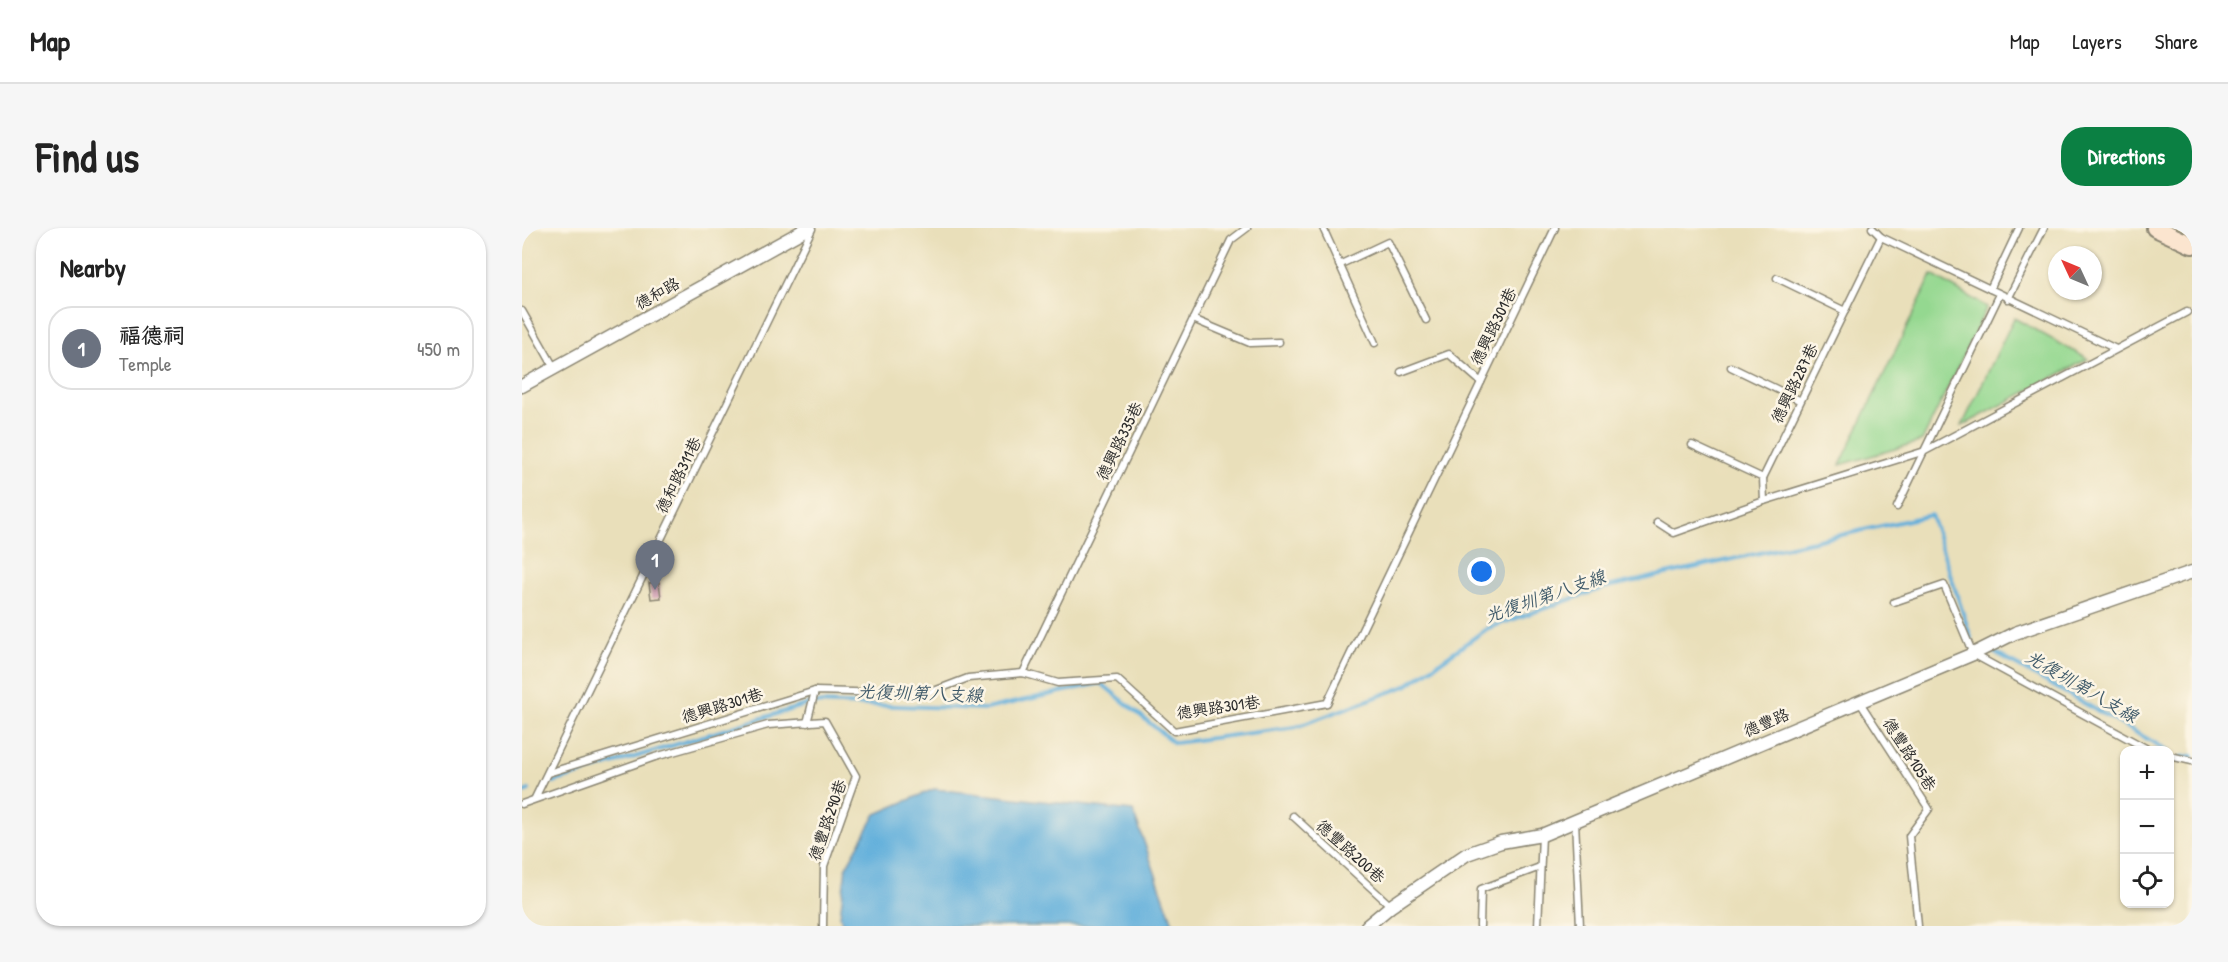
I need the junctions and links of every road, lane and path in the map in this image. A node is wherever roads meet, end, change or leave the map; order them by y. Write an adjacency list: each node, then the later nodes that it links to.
1 (810, 228): 25 (street, 德和路); 46 (lane, 德和路311巷)
2 (1247, 228): 19 (lane, 德興路335巷)
3 (1323, 228): 11 (lane)
4 (1555, 228): 27 (lane, 德興路301巷)
5 (1872, 228): 9 (lane)
6 (2019, 228): 13 (lane)
7 (2044, 228): 15 (lane)
8 (2155, 228): 10 (main road)
9 (1881, 237): 13 (lane); 17 (lane, 德興路287巷)
10 (2192, 245)
11 (1339, 265): 20 (lane); 22 (lane)
12 (1777, 278): 17 (lane)
13 (1990, 289): 14 (lane)
14 (2000, 294): 15 (lane); 31 (lane)
15 (2008, 299): 23 (lane)
16 (522, 310): 25 (lane)
17 (1845, 311): 29 (lane, 德興路287巷)
18 (2187, 312): 23 (lane)
19 (1193, 319): 21 (lane); 39 (lane, 德興路335巷)
20 (1426, 320)
21 (1279, 342)
22 (1375, 343)
23 (2116, 349): 31 (lane)
24 (1731, 367): 29 (lane)
25 (555, 369): 28 (street, 德和路)
26 (1401, 372): 27 (lane)
27 (1481, 382): 39 (lane, 德興路301巷)
28 (522, 386)
29 (1799, 400): 32 (lane, 德興路287巷)
30 (1692, 446): 32 (lane)
31 (1925, 451): 33 (lane); 34 (lane)
32 (1763, 478): 33 (lane, 德興路287巷)
33 (1764, 501): 35 (lane)
34 (1897, 507)
35 (1657, 522)
36 (2192, 572): 38 (street, 德豐路)
37 (1894, 602): 38 (lane)
38 (1973, 654): 41 (street, 德豐路); 43 (lane)
39 (1023, 673): 40 (lane, 德興路301巷)
40 (815, 691): 42 (lane); 46 (lane, 德興路301巷)
41 (1859, 700): 50 (street, 德豐路); 59 (lane, 德豐路105巷)
42 (807, 723): 47 (lane, 德豐路290巷); 54 (lane, 德豐路290巷)
43 (2141, 746)
44 (2174, 757): 45 (lane)
45 (2192, 761)
46 (548, 773): 47 (lane, 德和路311巷)
47 (536, 798): 48 (lane, 德豐路290巷)
48 (522, 804)
49 (1293, 816): 53 (lane, 德豐路200巷)
50 (1575, 820): 51 (street, 德豐路); 58 (lane)
51 (1542, 836): 52 (lane); 53 (street, 德豐路)
52 (1540, 867): 56 (lane); 57 (lane)
53 (1391, 906): 55 (street, 德豐路)
54 (823, 926)
55 (1367, 926)
56 (1480, 926)
57 (1539, 926)
58 (1580, 926)
59 (1918, 926)

